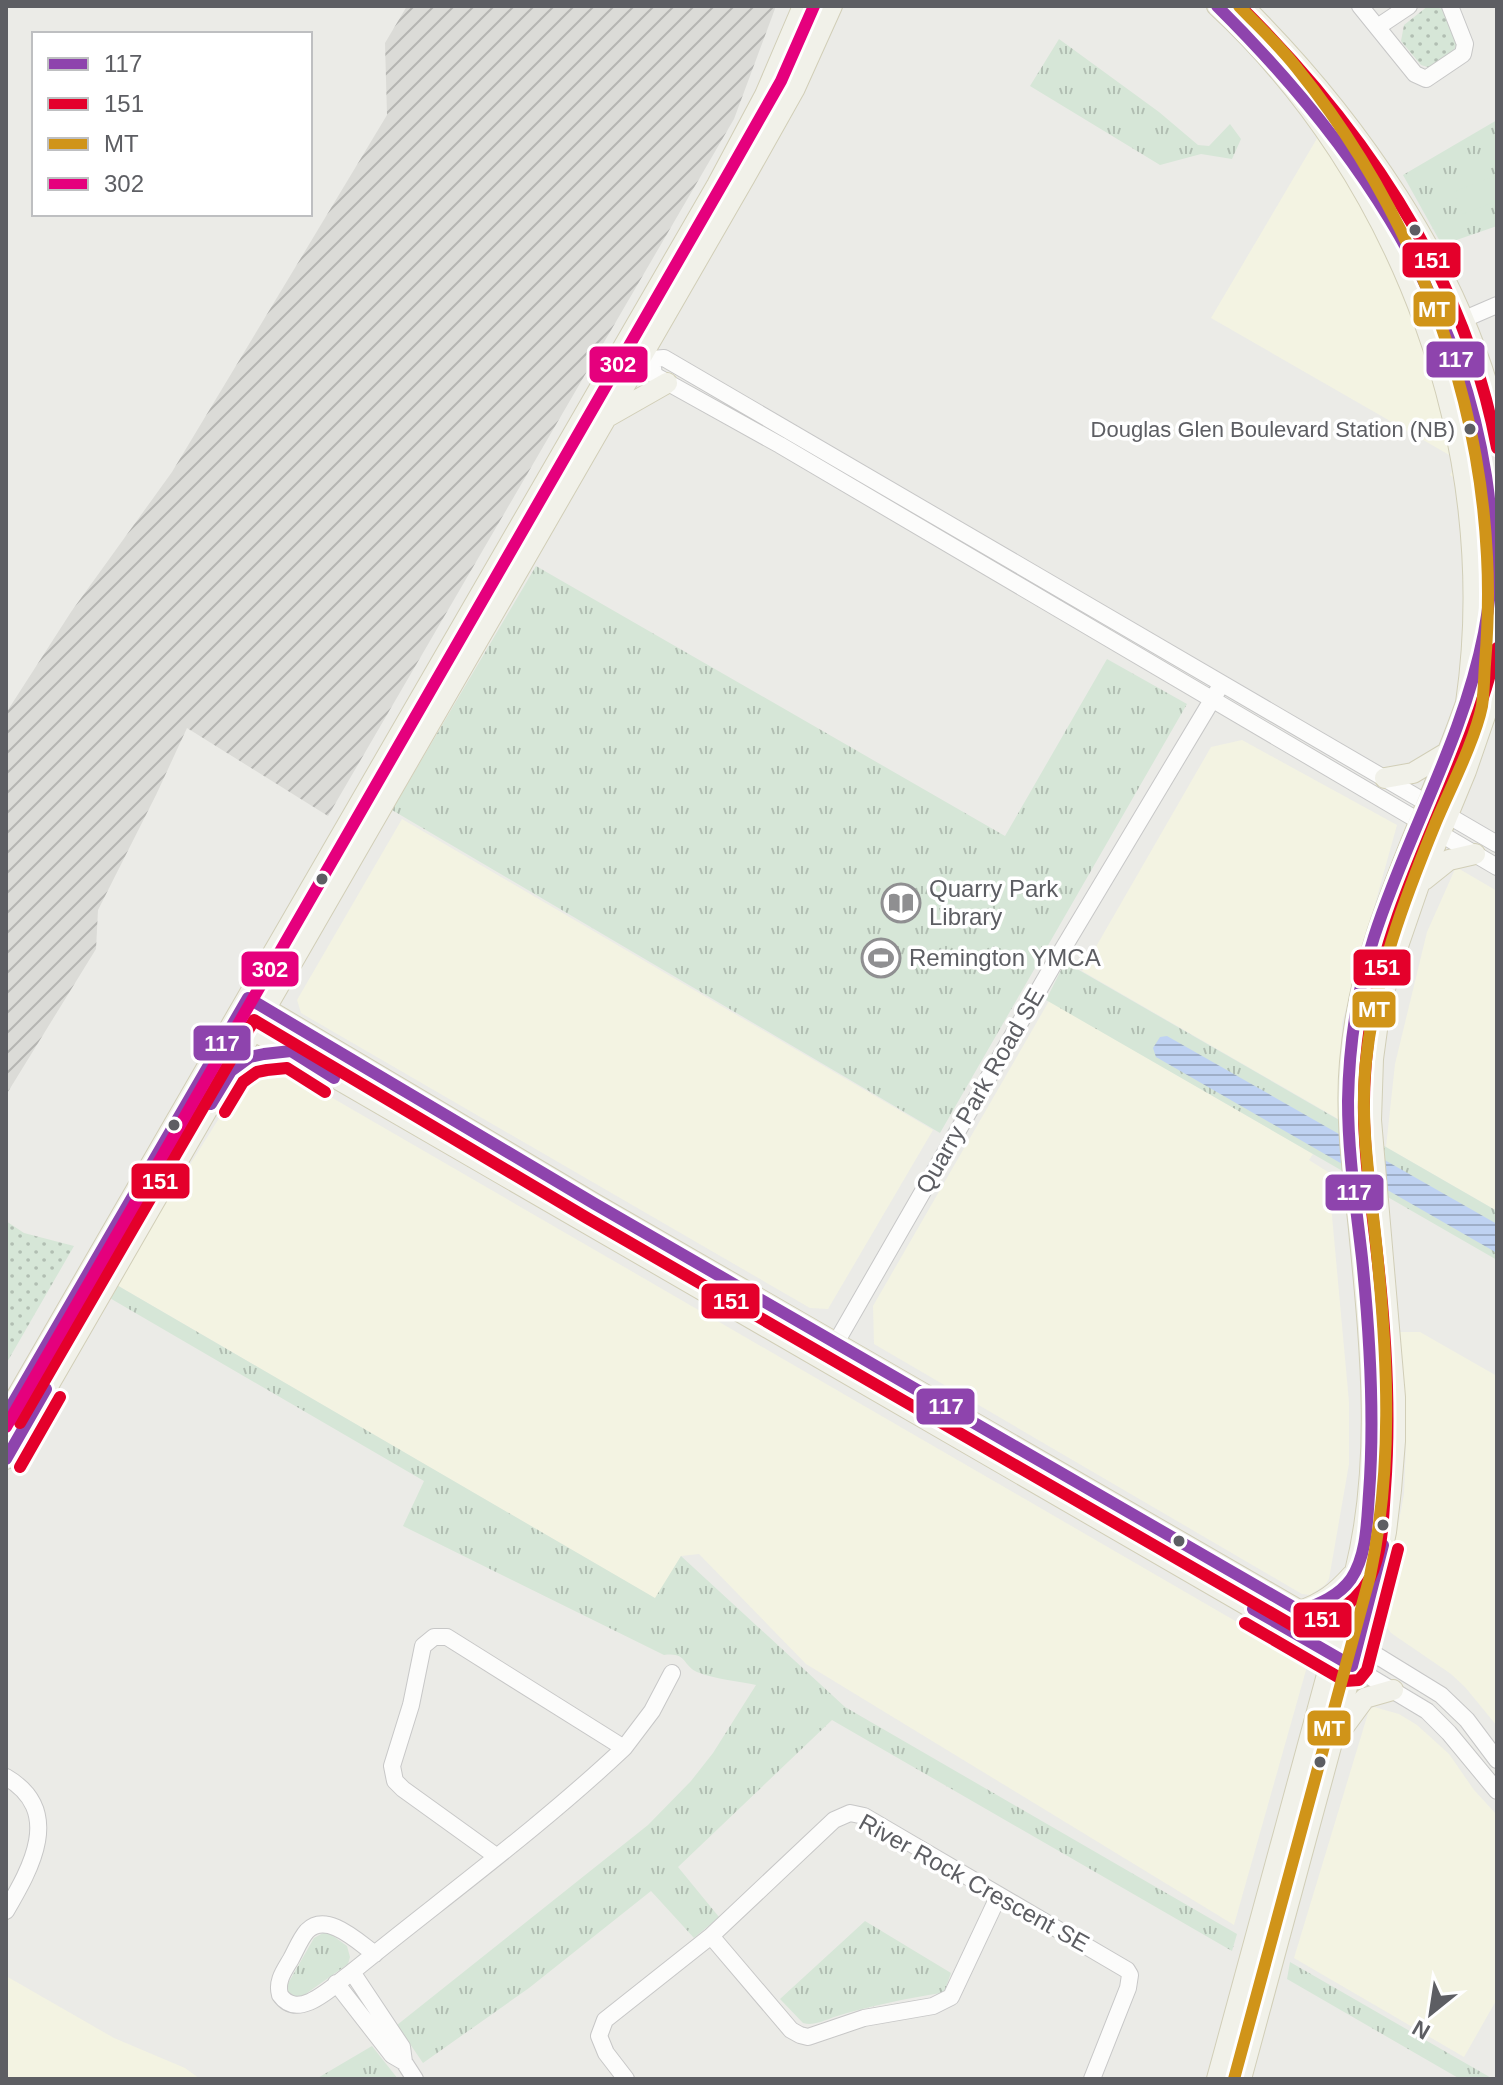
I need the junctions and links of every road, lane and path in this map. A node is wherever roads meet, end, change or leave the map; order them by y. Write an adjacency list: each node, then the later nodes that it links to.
1 (803, 6): 30 (main road)
2 (823, 6): 10 (main road)
3 (832, 6): 10 (main road)
4 (1217, 6): 12 (main road)
5 (1243, 6): 12 (main road)
6 (1360, 6): 9 (street)
7 (1409, 6): 9 (street)
8 (1450, 6): 9 (street)
9 (1379, 26)
10 (821, 32): 13 (main road)
11 (1497, 305): 12 (street)
12 (1454, 324): 16 (main road); 22 (main road)
13 (648, 356): 14 (street); 15 (main road); 17 (street)
14 (667, 383): 15 (main road); 18 (street)
15 (606, 419): 31 (main road)
16 (1497, 421)
17 (990, 547): 18 (street); 20 (street)
18 (980, 563): 21 (street)
19 (1497, 681): 25 (main road)
20 (1222, 682): 21 (street, Quarry Park Road SE); 23 (street)
21 (1213, 699): 24 (street); 36 (street, Quarry Park Road SE)
22 (1448, 752): 23 (main road); 24 (main road)
23 (1385, 778): 24 (street)
24 (1422, 812): 25 (street); 40 (main road)
25 (1444, 824): 26 (street); 27 (street); 29 (main road)
26 (1497, 844)
27 (1475, 854): 28 (street); 29 (main road)
28 (1497, 867)
29 (1419, 885): 43 (main road)
30 (248, 998): 31 (main road); 32 (main road)
31 (267, 1009): 33 (main road); 36 (main road)
32 (236, 1021): 33 (main road); 38 (main road)
33 (254, 1031): 34 (main road); 35 (main road)
34 (291, 1051): 35 (main road); 37 (main road)
35 (231, 1071): 39 (main road)
36 (837, 1343): 37 (street, Quarry Park Road SE); 41 (main road)
37 (826, 1362): 44 (main road)
38 (6, 1415)
39 (6, 1459)
40 (1355, 1572): 41 (main road); 42 (main road)
41 (1300, 1611): 42 (main road)
42 (1338, 1633): 43 (main road); 44 (main road)
43 (1358, 1644): 45 (main road); 50 (street)
44 (1332, 1654): 45 (main road); 64 (main road)
45 (1352, 1666): 47 (street); 49 (main road)
46 (672, 1673): 48 (street)
47 (1393, 1690): 49 (main road); 52 (street)
48 (624, 1748): 53 (street); 53 (street)
49 (1329, 1749): 65 (main road)
50 (1497, 1760)
51 (6, 1777): 55 (street)
52 (1497, 1791)
53 (496, 1856): 57 (street)
54 (999, 1895): 56 (street, River Rock Crescent SE); 56 (street); 63 (street, River Rock Crescent SE)
55 (6, 1911)
56 (711, 1936): 62 (street, River Rock Crescent SE)
57 (375, 1954): 58 (street); 59 (street)
58 (352, 1972): 59 (street); 60 (street)
59 (336, 1983): 60 (street)
60 (404, 2062): 61 (street)
61 (415, 2079)
62 (626, 2079)
63 (1092, 2079)
64 (1217, 2079)
65 (1241, 2079)

